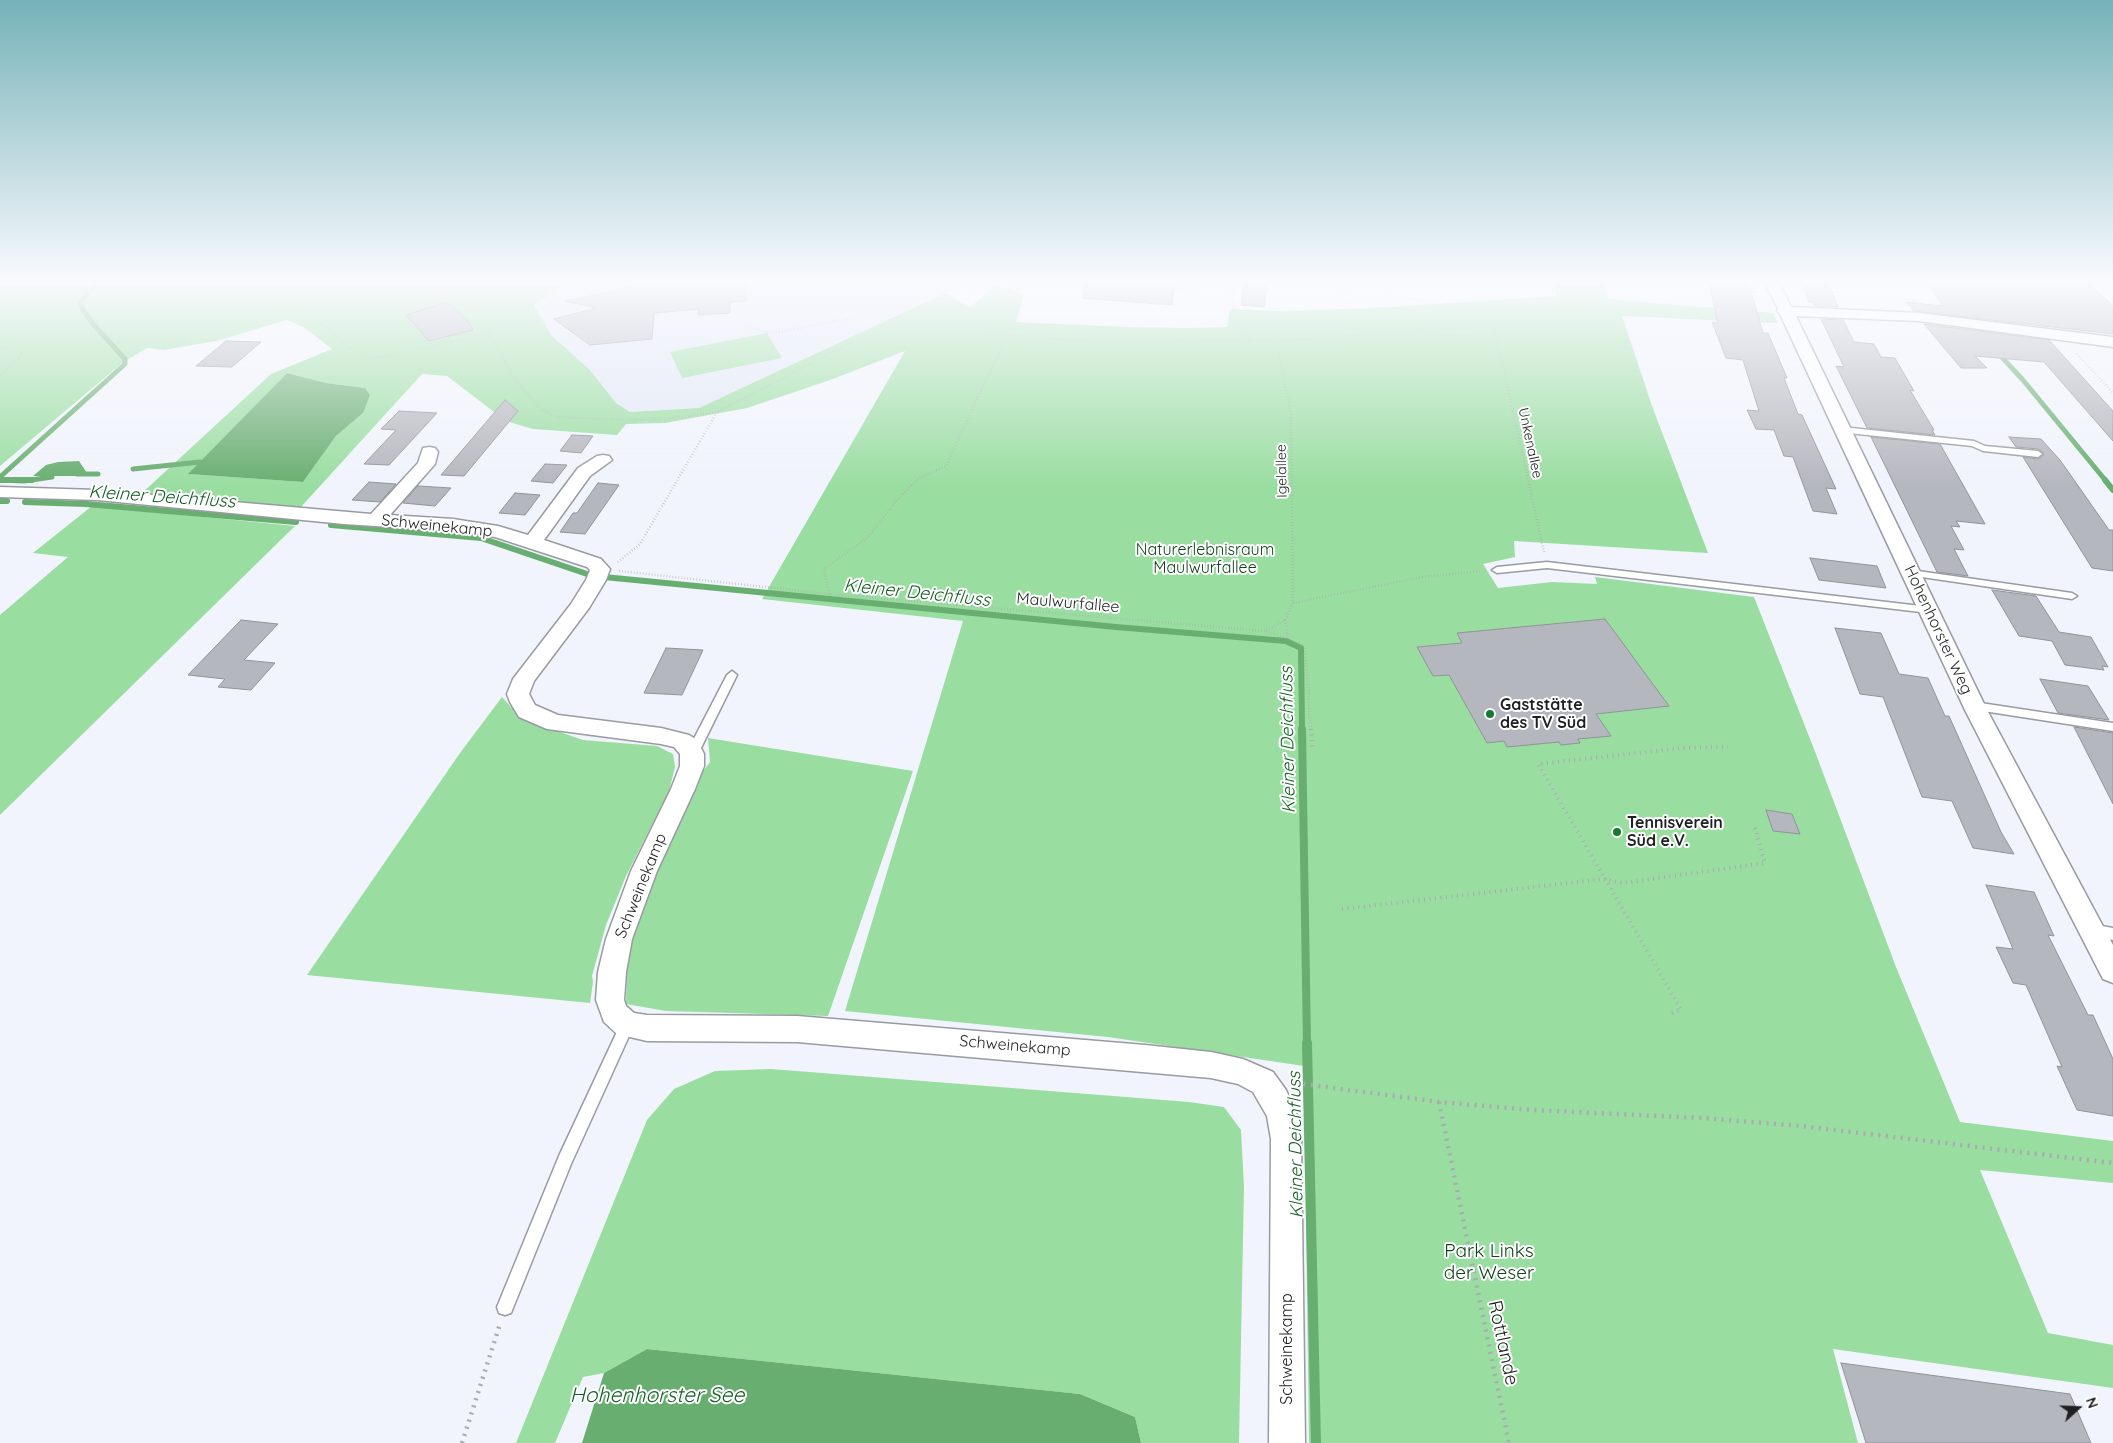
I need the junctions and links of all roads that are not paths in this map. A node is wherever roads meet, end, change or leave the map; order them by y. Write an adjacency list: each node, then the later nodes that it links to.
1 (1805, 351): 2 (street, Hohenhorster Weg)
2 (1844, 433): 4 (lane); 10 (street, Hohenhorster Weg)
3 (429, 452): 7 (street)
4 (2038, 454)
5 (603, 460): 8 (street)
6 (0, 492): 7 (street, Schweinekamp)
7 (376, 520): 8 (street, Schweinekamp)
8 (533, 542): 16 (street, Schweinekamp)
9 (1497, 570): 12 (lane)
10 (1911, 573): 11 (lane); 12 (street, Hohenhorster Weg)
11 (2072, 596)
12 (1929, 610): 14 (street, Hohenhorster Weg)
13 (732, 674): 16 (lane)
14 (1974, 706): 15 (lane); 17 (street, Hohenhorster Weg)
15 (2113, 727)
16 (692, 754): 20 (street, Schweinekamp)
17 (2092, 930): 18 (lane); 19 (street, Hohenhorster Weg)
18 (2113, 934)
19 (2113, 971)
20 (627, 1025): 21 (lane); 22 (street, Schweinekamp)
21 (505, 1307)
22 (1287, 1443)

